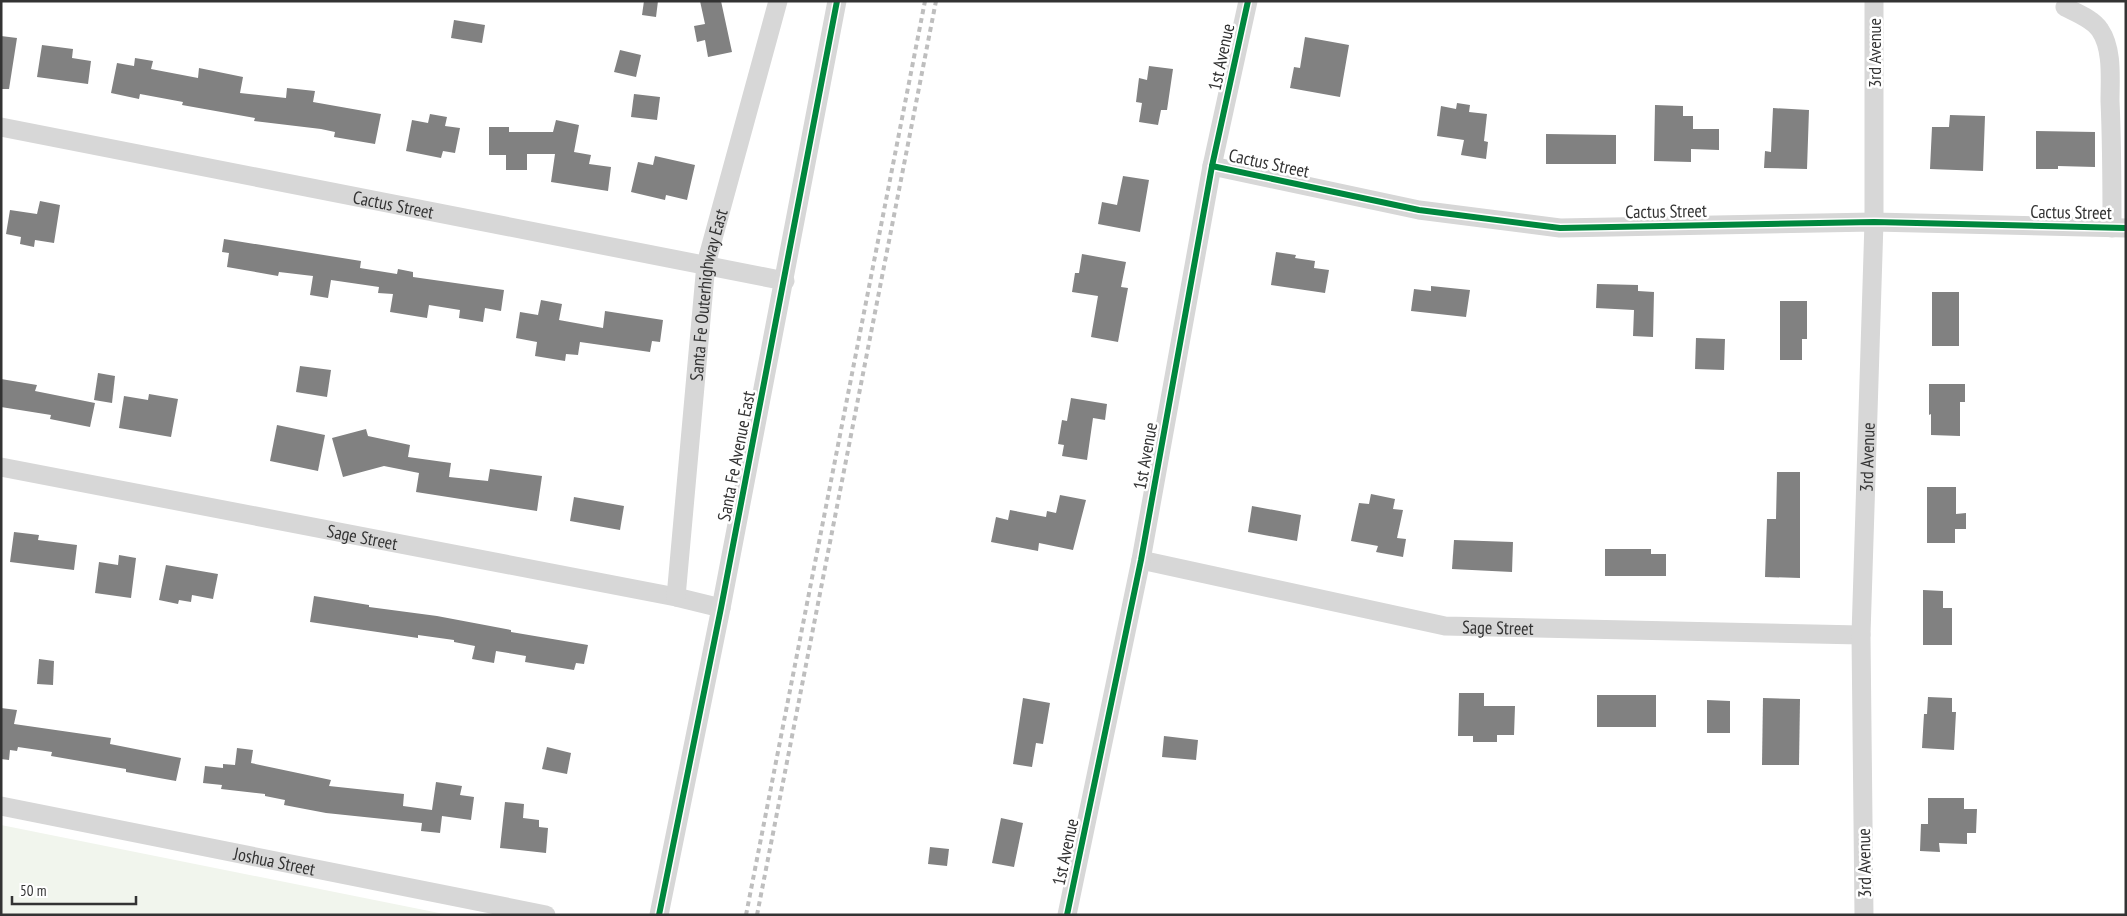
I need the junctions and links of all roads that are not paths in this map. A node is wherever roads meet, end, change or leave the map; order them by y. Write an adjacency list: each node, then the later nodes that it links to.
1 (778, 1): 10 (street, Santa Fe Outerhighway East)
2 (837, 1): 11 (street, Santa Fe Avenue East)
3 (1248, 1): 7 (street, 1st Avenue)
4 (1874, 1): 8 (street, 3rd Avenue)
5 (2065, 7): 9 (street)
6 (1, 127): 10 (street, Cactus Street)
7 (1212, 166): 8 (street, Cactus Street); 13 (street, 1st Avenue)
8 (1874, 222): 9 (street, Cactus Street); 16 (street, 3rd Avenue)
9 (2119, 228)
10 (706, 264): 11 (street, Cactus Street); 14 (street, Santa Fe Outerhighway East)
11 (785, 281): 15 (street, Santa Fe Avenue East)
12 (1, 468): 14 (street, Sage Street)
13 (1141, 560): 16 (street, Sage Street); 20 (street, 1st Avenue)
14 (676, 597): 15 (street, Sage Street)
15 (722, 608): 19 (street, Santa Fe Avenue East)
16 (1861, 635): 21 (street, 3rd Avenue)
17 (1, 806): 18 (street, Joshua Street)
18 (546, 915)
19 (659, 915)
20 (1067, 915)
21 (1864, 915)

